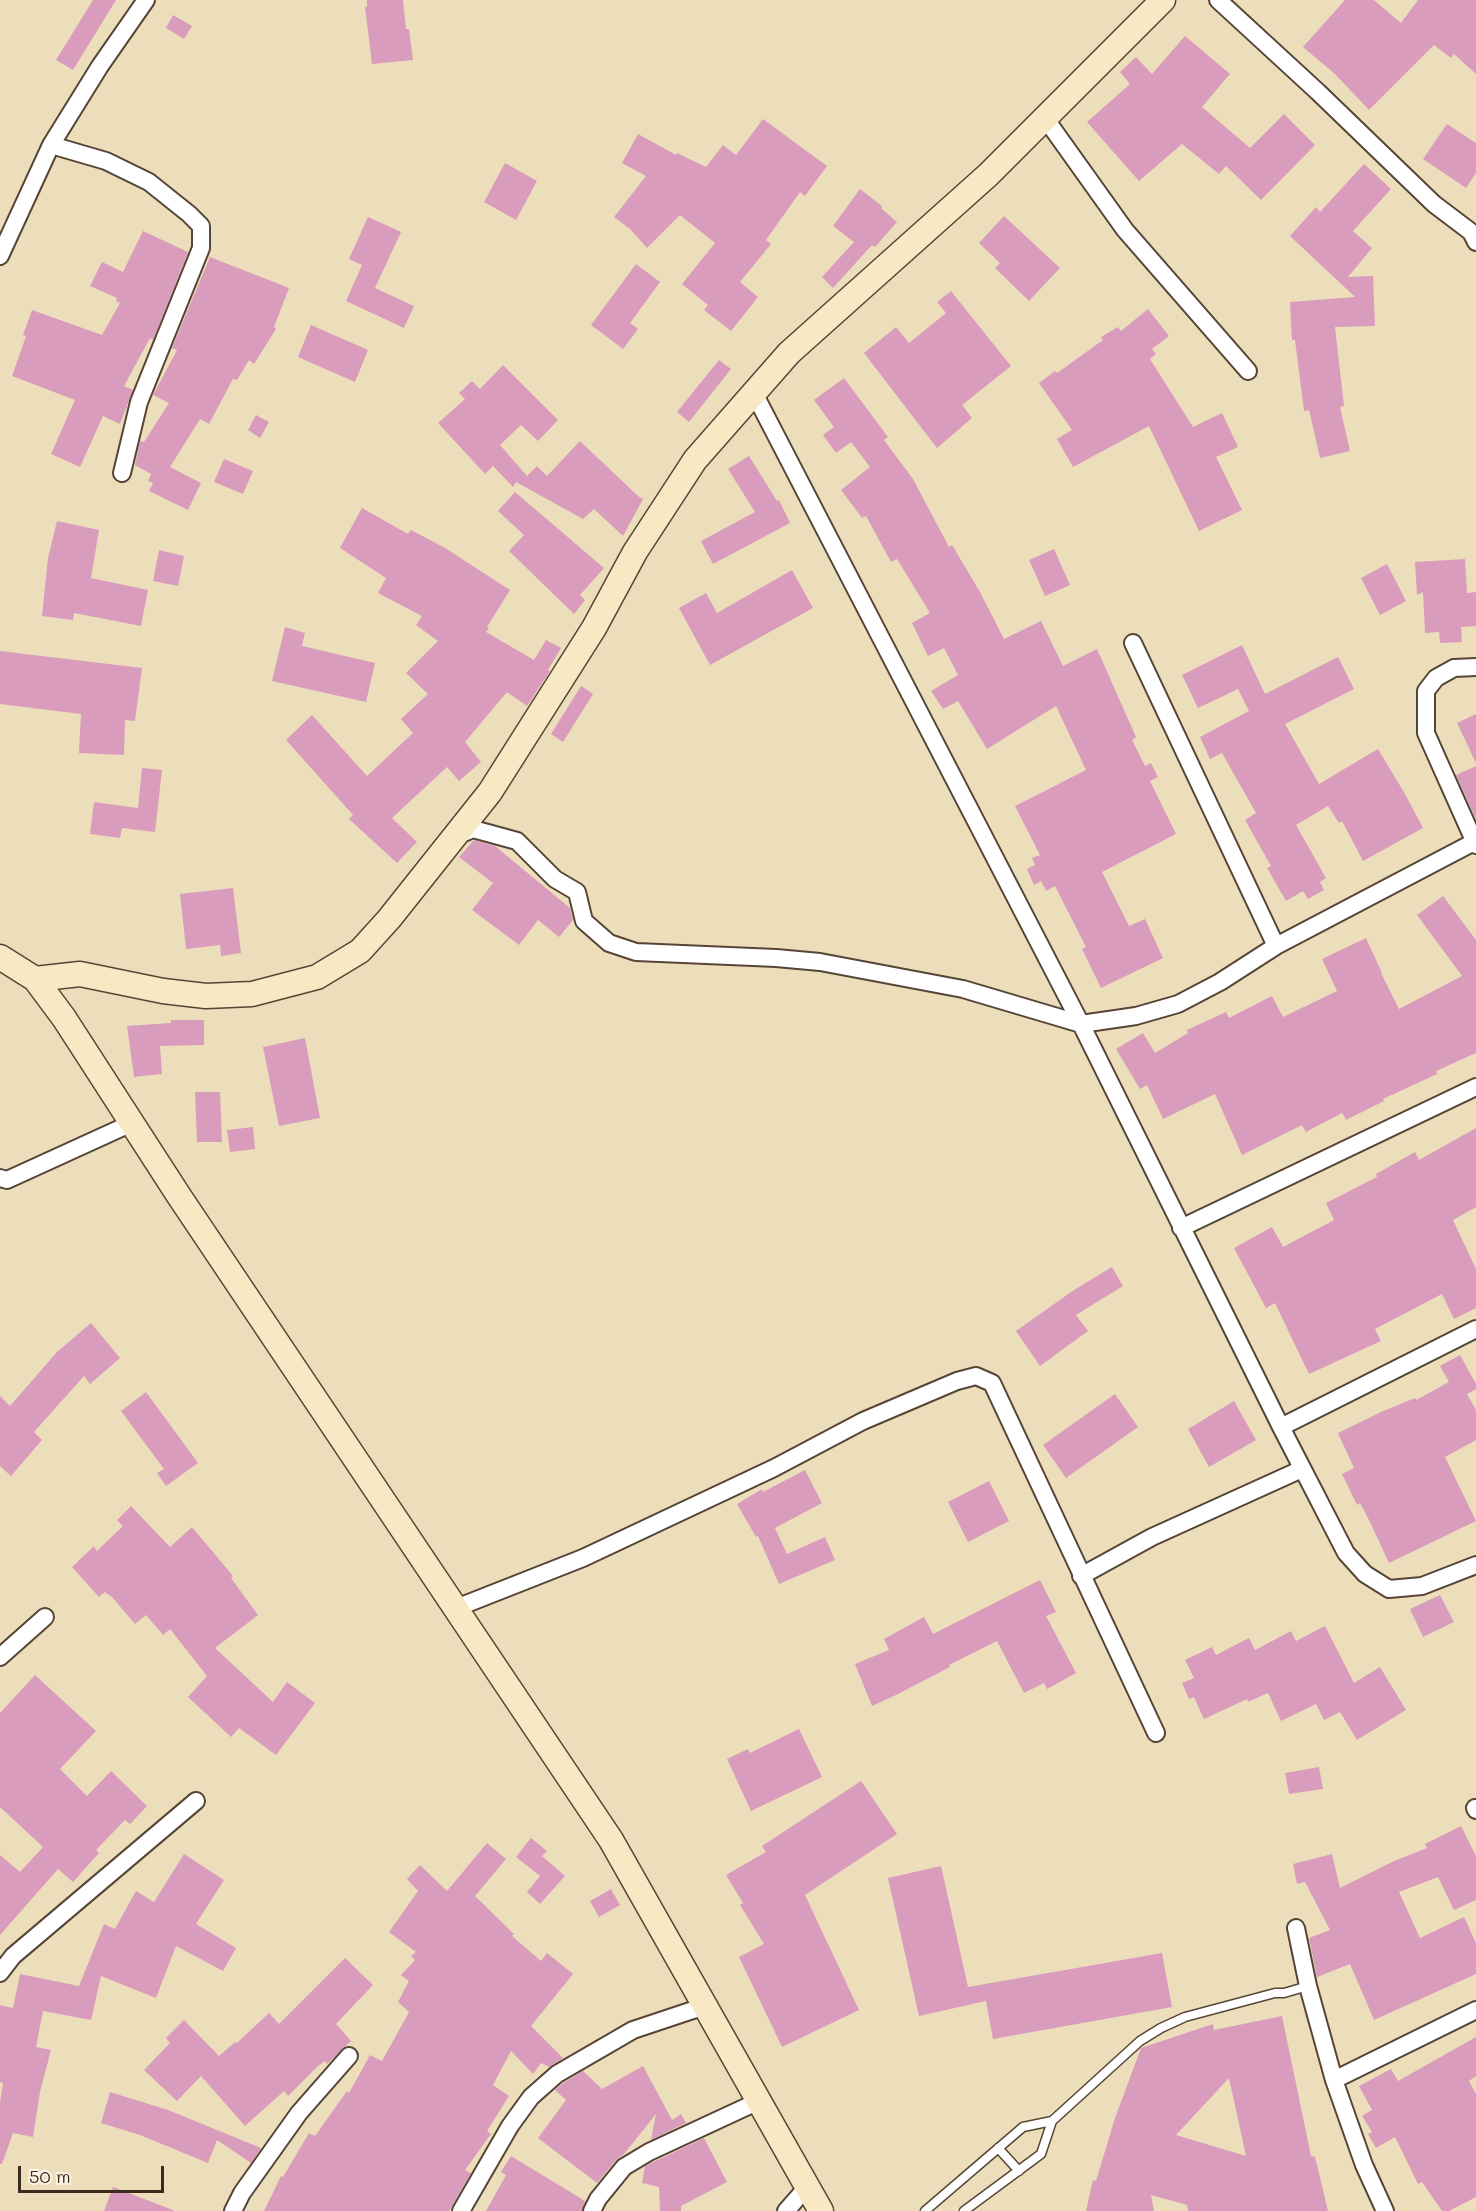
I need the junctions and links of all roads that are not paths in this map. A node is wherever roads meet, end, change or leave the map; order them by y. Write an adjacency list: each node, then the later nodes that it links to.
1 (146, 0): 5 (street)
2 (1163, 0): 4 (street)
3 (1218, 0): 6 (street)
4 (1045, 118): 8 (street); 9 (street)
5 (51, 145): 7 (street); 10 (street)
6 (1474, 235)
7 (0, 256)
8 (1248, 371)
9 (754, 393): 13 (street); 20 (street)
10 (122, 473)
11 (1133, 643): 15 (street)
12 (1476, 668): 14 (street)
13 (452, 838): 17 (street); 20 (street)
14 (1475, 843): 15 (street)
15 (1276, 946): 20 (street)
16 (0, 957): 18 (street)
17 (80, 974): 18 (street); 19 (street)
18 (35, 979): 19 (street)
19 (64, 1018): 22 (street)
20 (1081, 1024): 24 (street)
21 (1476, 1087): 24 (street)
22 (132, 1123): 23 (street); 30 (street)
23 (0, 1178)
24 (1181, 1228): 26 (street)
25 (1476, 1329): 26 (street)
26 (1281, 1427): 27 (street)
27 (1302, 1469): 28 (street); 29 (street)
28 (1476, 1565)
29 (1081, 1576): 30 (street); 33 (street)
30 (456, 1608): 38 (street)
31 (45, 1617): 32 (street)
32 (0, 1657)
33 (1156, 1733)
34 (196, 1801): 36 (street)
35 (1296, 1928): 37 (street)
36 (0, 1973)
37 (1308, 1986): 41 (street); 43 (lane)
38 (705, 2006): 42 (street); 48 (street)
39 (1476, 2010): 41 (street)
40 (349, 2055): 47 (street)
41 (1334, 2080): 54 (street)
42 (759, 2101): 46 (street); 49 (street)
43 (1052, 2121): 44 (lane); 45 (lane)
44 (998, 2148): 45 (lane); 52 (lane)
45 (1019, 2171): 53 (lane)
46 (807, 2187): 50 (street); 51 (street)
47 (232, 2211)
48 (461, 2211)
49 (592, 2211)
50 (786, 2211)
51 (821, 2211)
52 (925, 2211)
53 (964, 2211)
54 (1385, 2211)

